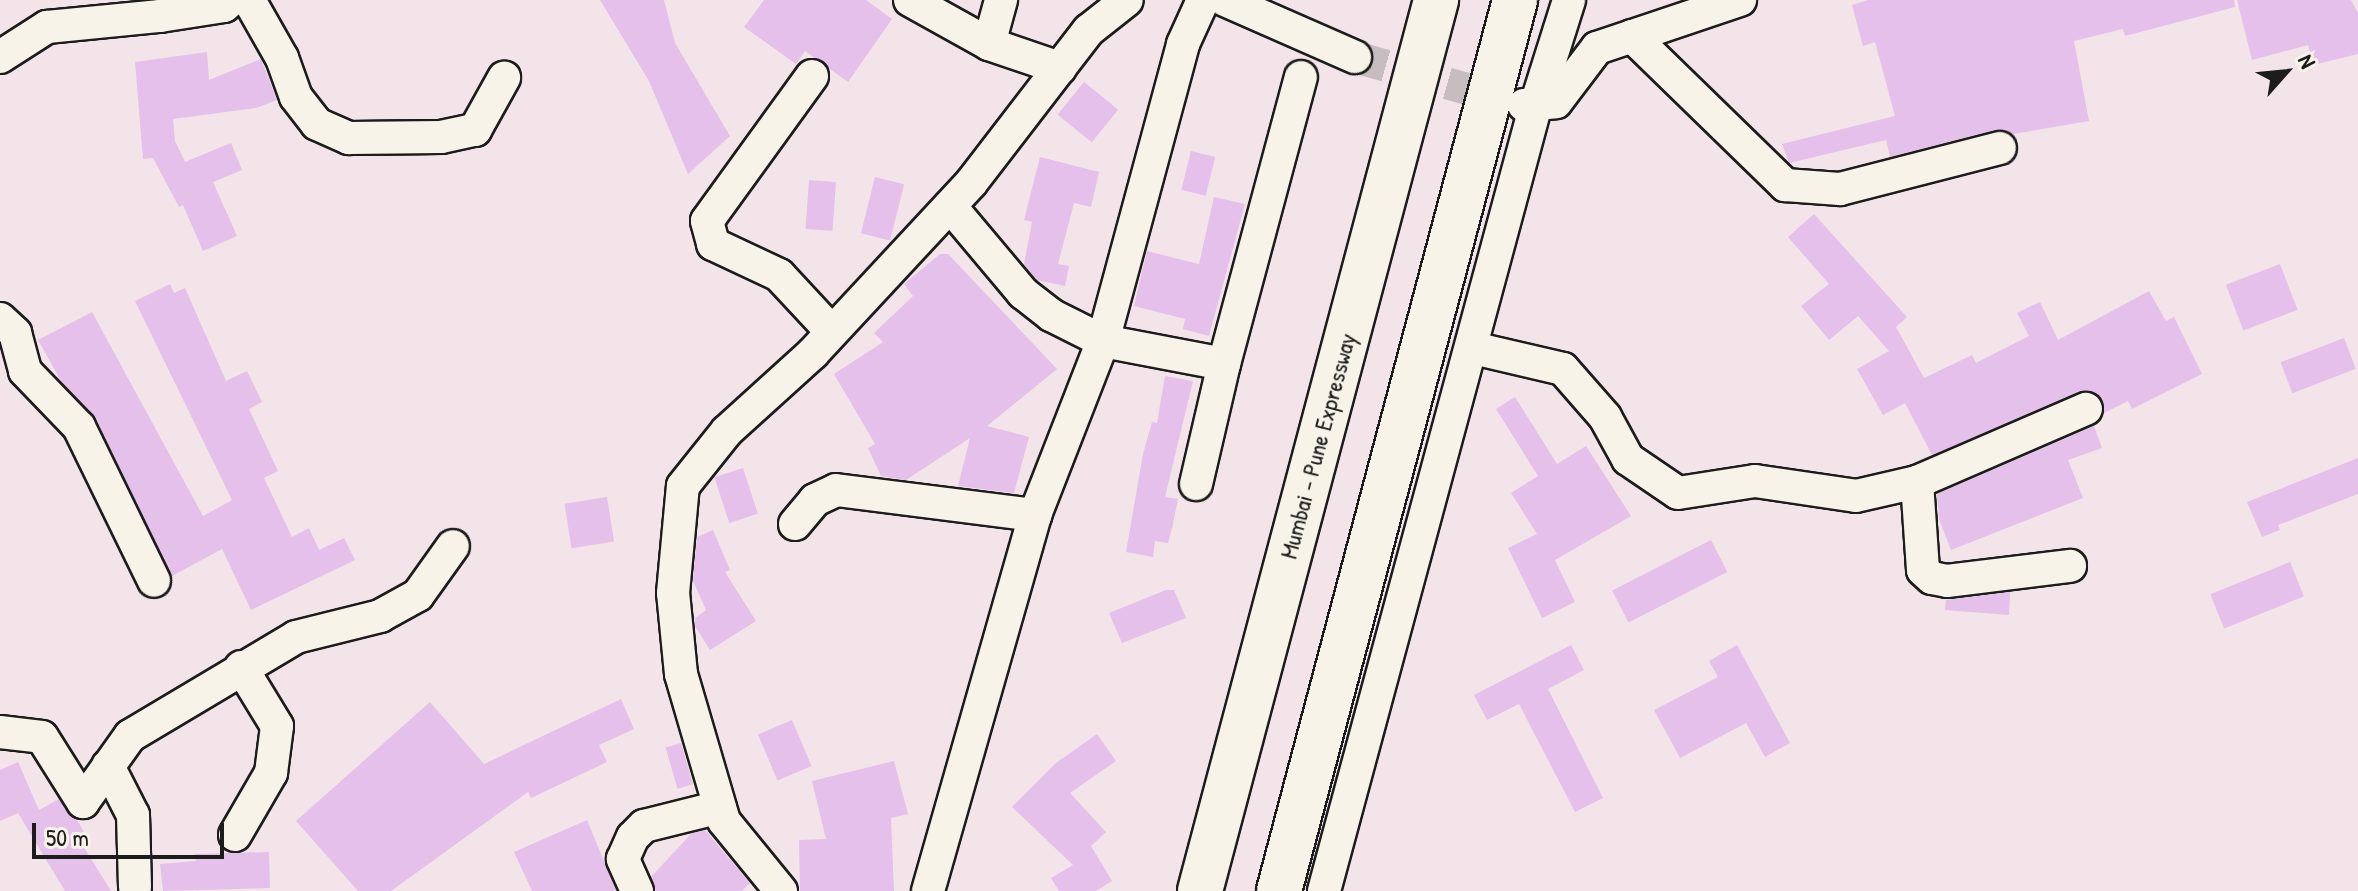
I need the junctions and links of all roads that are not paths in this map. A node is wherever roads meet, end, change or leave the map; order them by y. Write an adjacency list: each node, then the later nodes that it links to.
1 (231, 0): 14 (street)
2 (249, 0): 19 (street)
3 (910, 0): 13 (street)
4 (1001, 0): 13 (street)
5 (1127, 0): 16 (street)
6 (1203, 0): 25 (street)
7 (1225, 0): 15 (street)
8 (1436, 0): 45 (highway, Mumbai - Pune Expressway)
9 (1515, 0): 46 (highway)
10 (1740, 0): 12 (street)
11 (1566, 12): 20 (street)
12 (1632, 36): 20 (street); 21 (street)
13 (989, 44): 16 (street)
14 (0, 57)
15 (1355, 57)
16 (1060, 68): 22 (street)
17 (812, 76): 24 (street)
18 (1301, 77): 27 (street)
19 (504, 78)
20 (1525, 105): 26 (street)
21 (2000, 148)
22 (950, 206): 24 (street); 25 (street)
23 (0, 319): 35 (street)
24 (831, 331): 39 (street)
25 (1103, 341): 27 (street); 31 (street)
26 (1473, 348): 29 (street); 47 (street)
27 (1224, 364): 30 (street)
28 (2086, 409): 29 (street)
29 (1917, 482): 34 (street)
30 (1196, 484)
31 (1035, 515): 32 (street); 44 (street)
32 (795, 524)
33 (453, 546): 36 (street)
34 (2070, 566)
35 (154, 581)
36 (241, 667): 38 (street); 40 (street)
37 (0, 732): 38 (street)
38 (108, 766): 41 (street)
39 (720, 807): 42 (street); 43 (street)
40 (235, 835)
41 (135, 887)
42 (637, 891)
43 (781, 891)
44 (928, 891)
45 (1200, 891)
46 (1279, 891)
47 (1324, 891)

